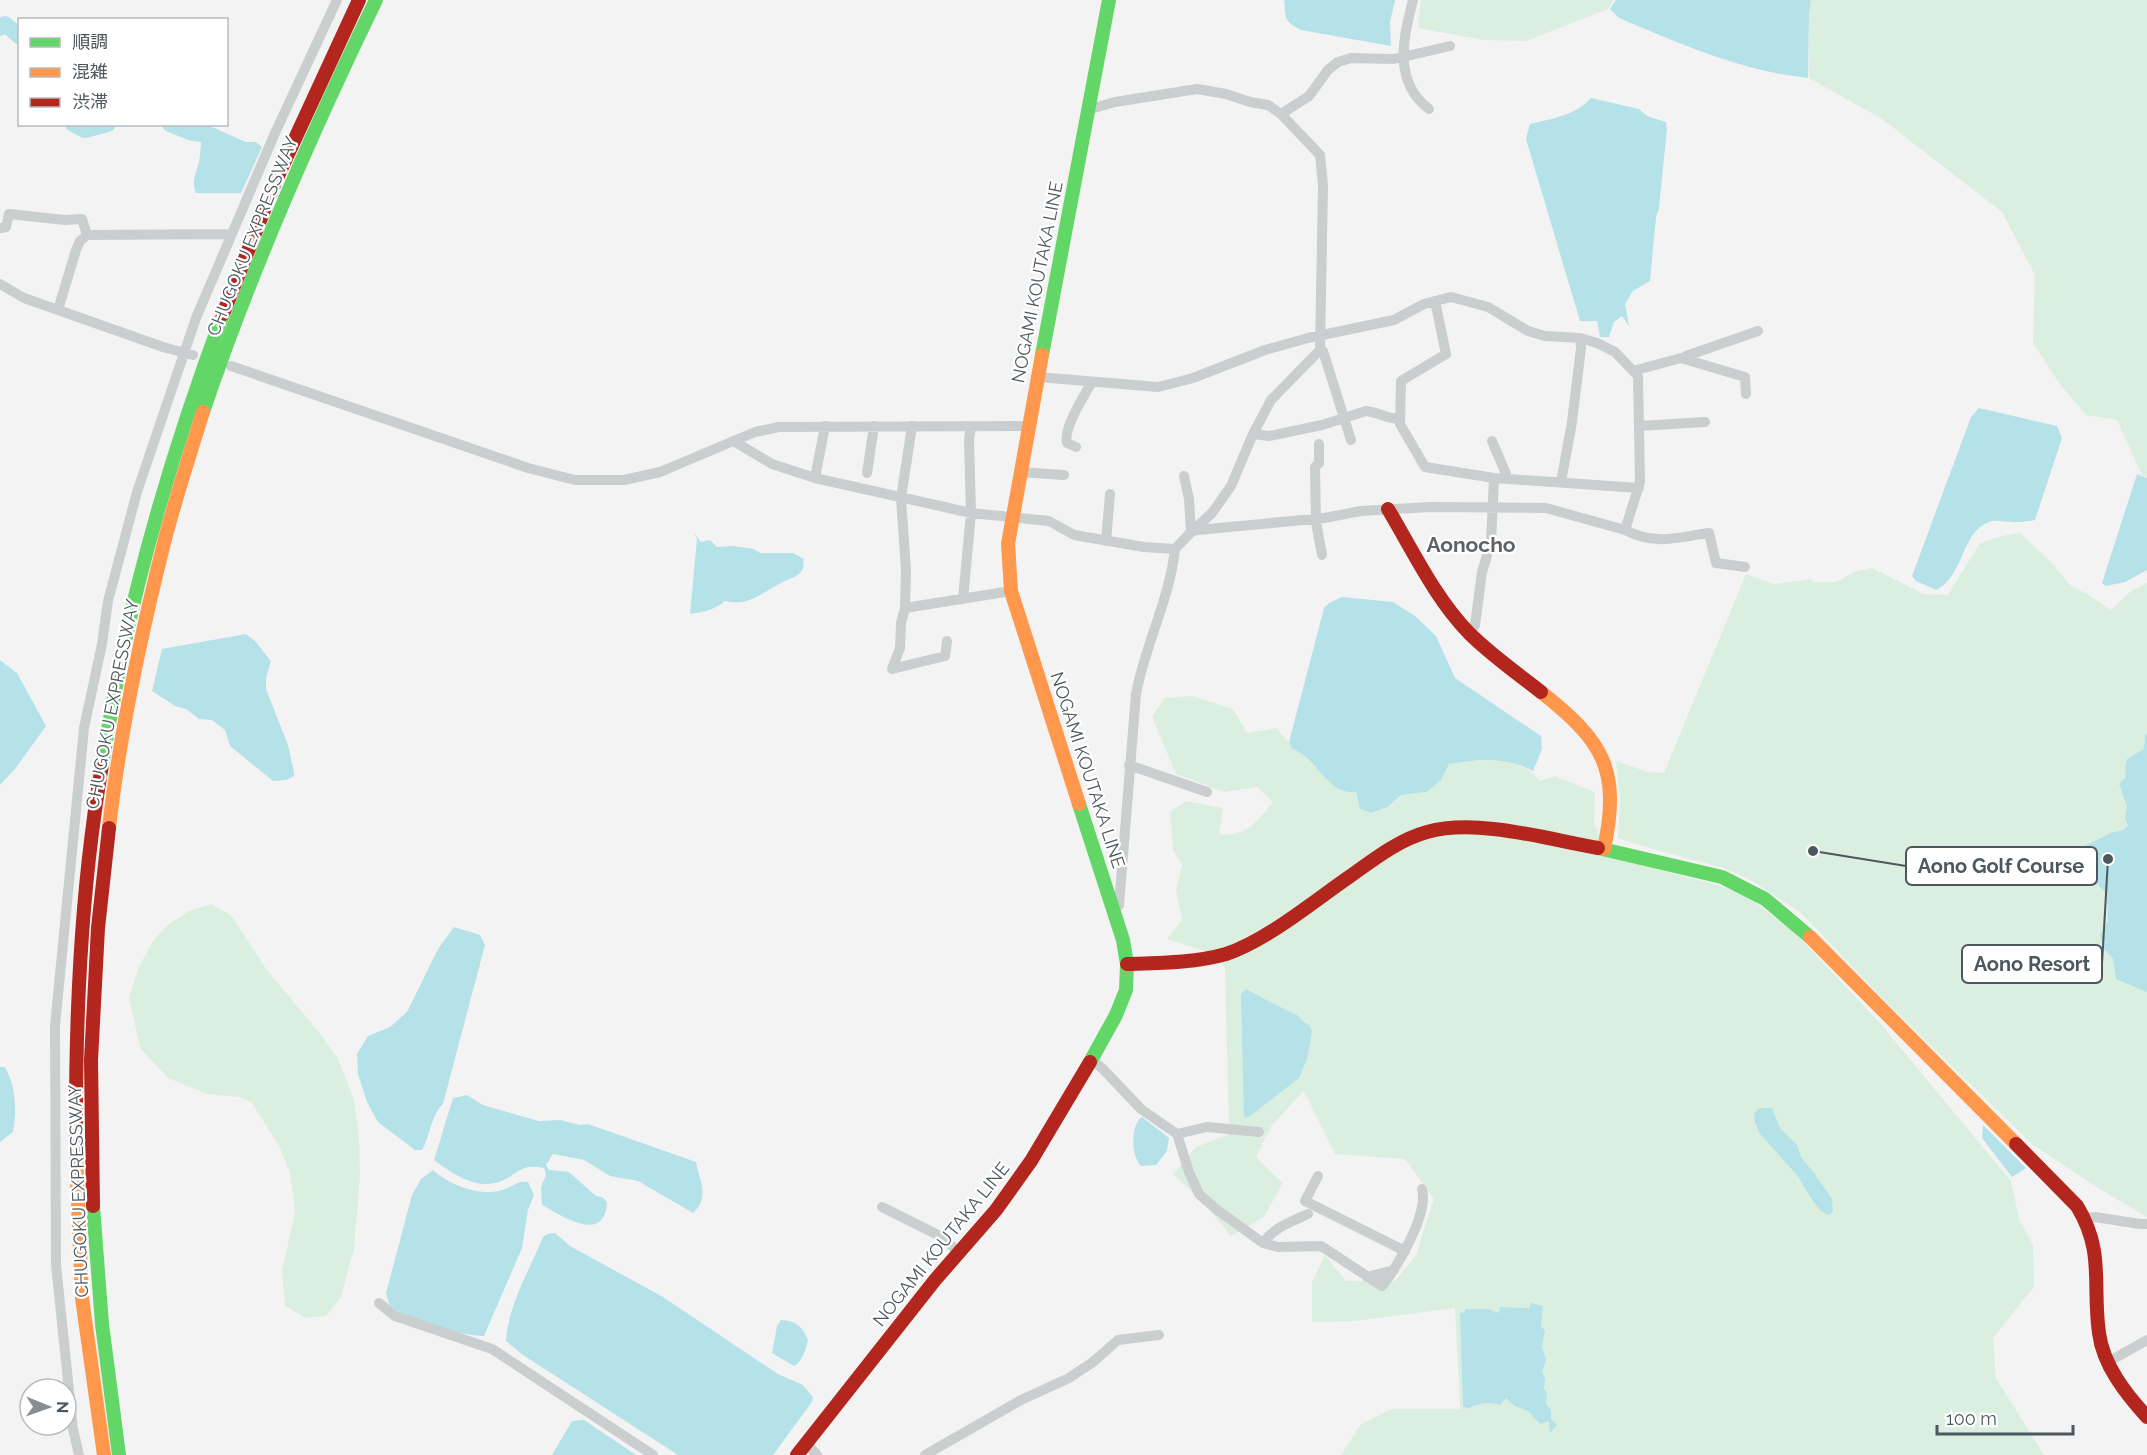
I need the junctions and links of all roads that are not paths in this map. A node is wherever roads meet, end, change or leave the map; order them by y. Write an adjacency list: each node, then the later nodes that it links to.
1 (337, 0): 12 (street)
2 (359, 0): 94 (main road, CHUGOKU EXPRESSWAY)
3 (376, 0): 95 (main road, CHUGOKU EXPRESSWAY)
4 (1109, 0): 9 (main road, NOGAMI KOUTAKA LINE)
5 (1413, 0): 7 (street)
6 (1450, 46): 7 (street)
7 (1402, 57): 8 (street); 10 (street)
8 (1429, 109)
9 (1087, 110): 10 (street); 25 (main road, NOGAMI KOUTAKA LINE)
10 (1281, 114): 18 (street)
11 (1, 228): 13 (street)
12 (231, 234): 13 (street); 21 (street)
13 (87, 235): 16 (street)
14 (0, 284): 16 (street)
15 (1435, 301): 18 (street); 19 (street); 29 (street)
16 (58, 310): 21 (street)
17 (1758, 331): 22 (street)
18 (1321, 336): 20 (street); 26 (street)
19 (1580, 338): 24 (street); 50 (street)
20 (1320, 350): 28 (street); 37 (street)
21 (189, 354): 93 (street)
22 (1685, 359): 24 (street); 27 (street)
23 (231, 366): 40 (street)
24 (1633, 371): 36 (street)
25 (1038, 378): 26 (street); 35 (main road, NOGAMI KOUTAKA LINE)
26 (1092, 382): 42 (street)
27 (1746, 394)
28 (1345, 416): 29 (street); 37 (street); 38 (street)
29 (1400, 419): 48 (street)
30 (1705, 422): 36 (street)
31 (825, 426): 32 (street); 40 (street); 47 (street)
32 (874, 426): 33 (street); 44 (street)
33 (912, 426): 34 (street); 53 (street)
34 (971, 426): 35 (street); 56 (street)
35 (1028, 426): 43 (main road, NOGAMI KOUTAKA LINE)
36 (1639, 426): 51 (street)
37 (1253, 434): 60 (street)
38 (1351, 440)
39 (1492, 441): 49 (street)
40 (735, 442): 47 (street)
41 (1318, 444): 58 (street)
42 (1076, 447)
43 (1020, 472): 45 (street); 57 (main road, NOGAMI KOUTAKA LINE)
44 (867, 473)
45 (1064, 475)
46 (1184, 476): 60 (street)
47 (815, 478): 53 (street)
48 (1494, 478): 49 (street); 54 (street)
49 (1506, 479): 50 (street)
50 (1561, 482): 51 (street)
51 (1639, 488): 59 (street)
52 (1110, 494): 61 (street)
53 (901, 498): 56 (street); 67 (street)
54 (1493, 508): 55 (street); 59 (street); 68 (street)
55 (1388, 509): 58 (street); 68 (main road)
56 (971, 513): 57 (street); 66 (street)
57 (1012, 516): 61 (street); 65 (main road, NOGAMI KOUTAKA LINE)
58 (1315, 519): 60 (street); 63 (street)
59 (1625, 530): 64 (street)
60 (1194, 531): 62 (street)
61 (1106, 541): 62 (street)
62 (1175, 549): 70 (street)
63 (1322, 555)
64 (1745, 567)
65 (1011, 591): 66 (street); 73 (main road, NOGAMI KOUTAKA LINE)
66 (963, 599): 67 (street)
67 (905, 608): 69 (street)
68 (1470, 634): 72 (main road)
69 (947, 641)
70 (1129, 765): 71 (street); 73 (street)
71 (1207, 792)
72 (1604, 849): 74 (main road); 82 (main road)
73 (1113, 909): 74 (main road, NOGAMI KOUTAKA LINE)
74 (1127, 964): 75 (main road, NOGAMI KOUTAKA LINE)
75 (1091, 1060): 77 (street); 86 (main road, NOGAMI KOUTAKA LINE)
76 (1260, 1132): 77 (street)
77 (1177, 1134): 84 (street)
78 (1318, 1176): 85 (street)
79 (1422, 1189): 85 (street)
80 (882, 1207): 86 (street)
81 (1308, 1214): 84 (street)
82 (2086, 1218): 83 (street); 90 (main road)
83 (2147, 1224)
84 (1263, 1243): 85 (street)
85 (1404, 1251)
86 (960, 1252): 92 (main road, NOGAMI KOUTAKA LINE)
87 (379, 1303): 96 (street)
88 (1159, 1335): 99 (street)
89 (2147, 1340): 90 (street)
90 (2108, 1362): 91 (main road)
91 (2147, 1417)
92 (806, 1443): 97 (main road, NOGAMI KOUTAKA LINE); 98 (street)
93 (79, 1455)
94 (104, 1455)
95 (119, 1455)
96 (653, 1455)
97 (797, 1455)
98 (817, 1455)
99 (925, 1455)

